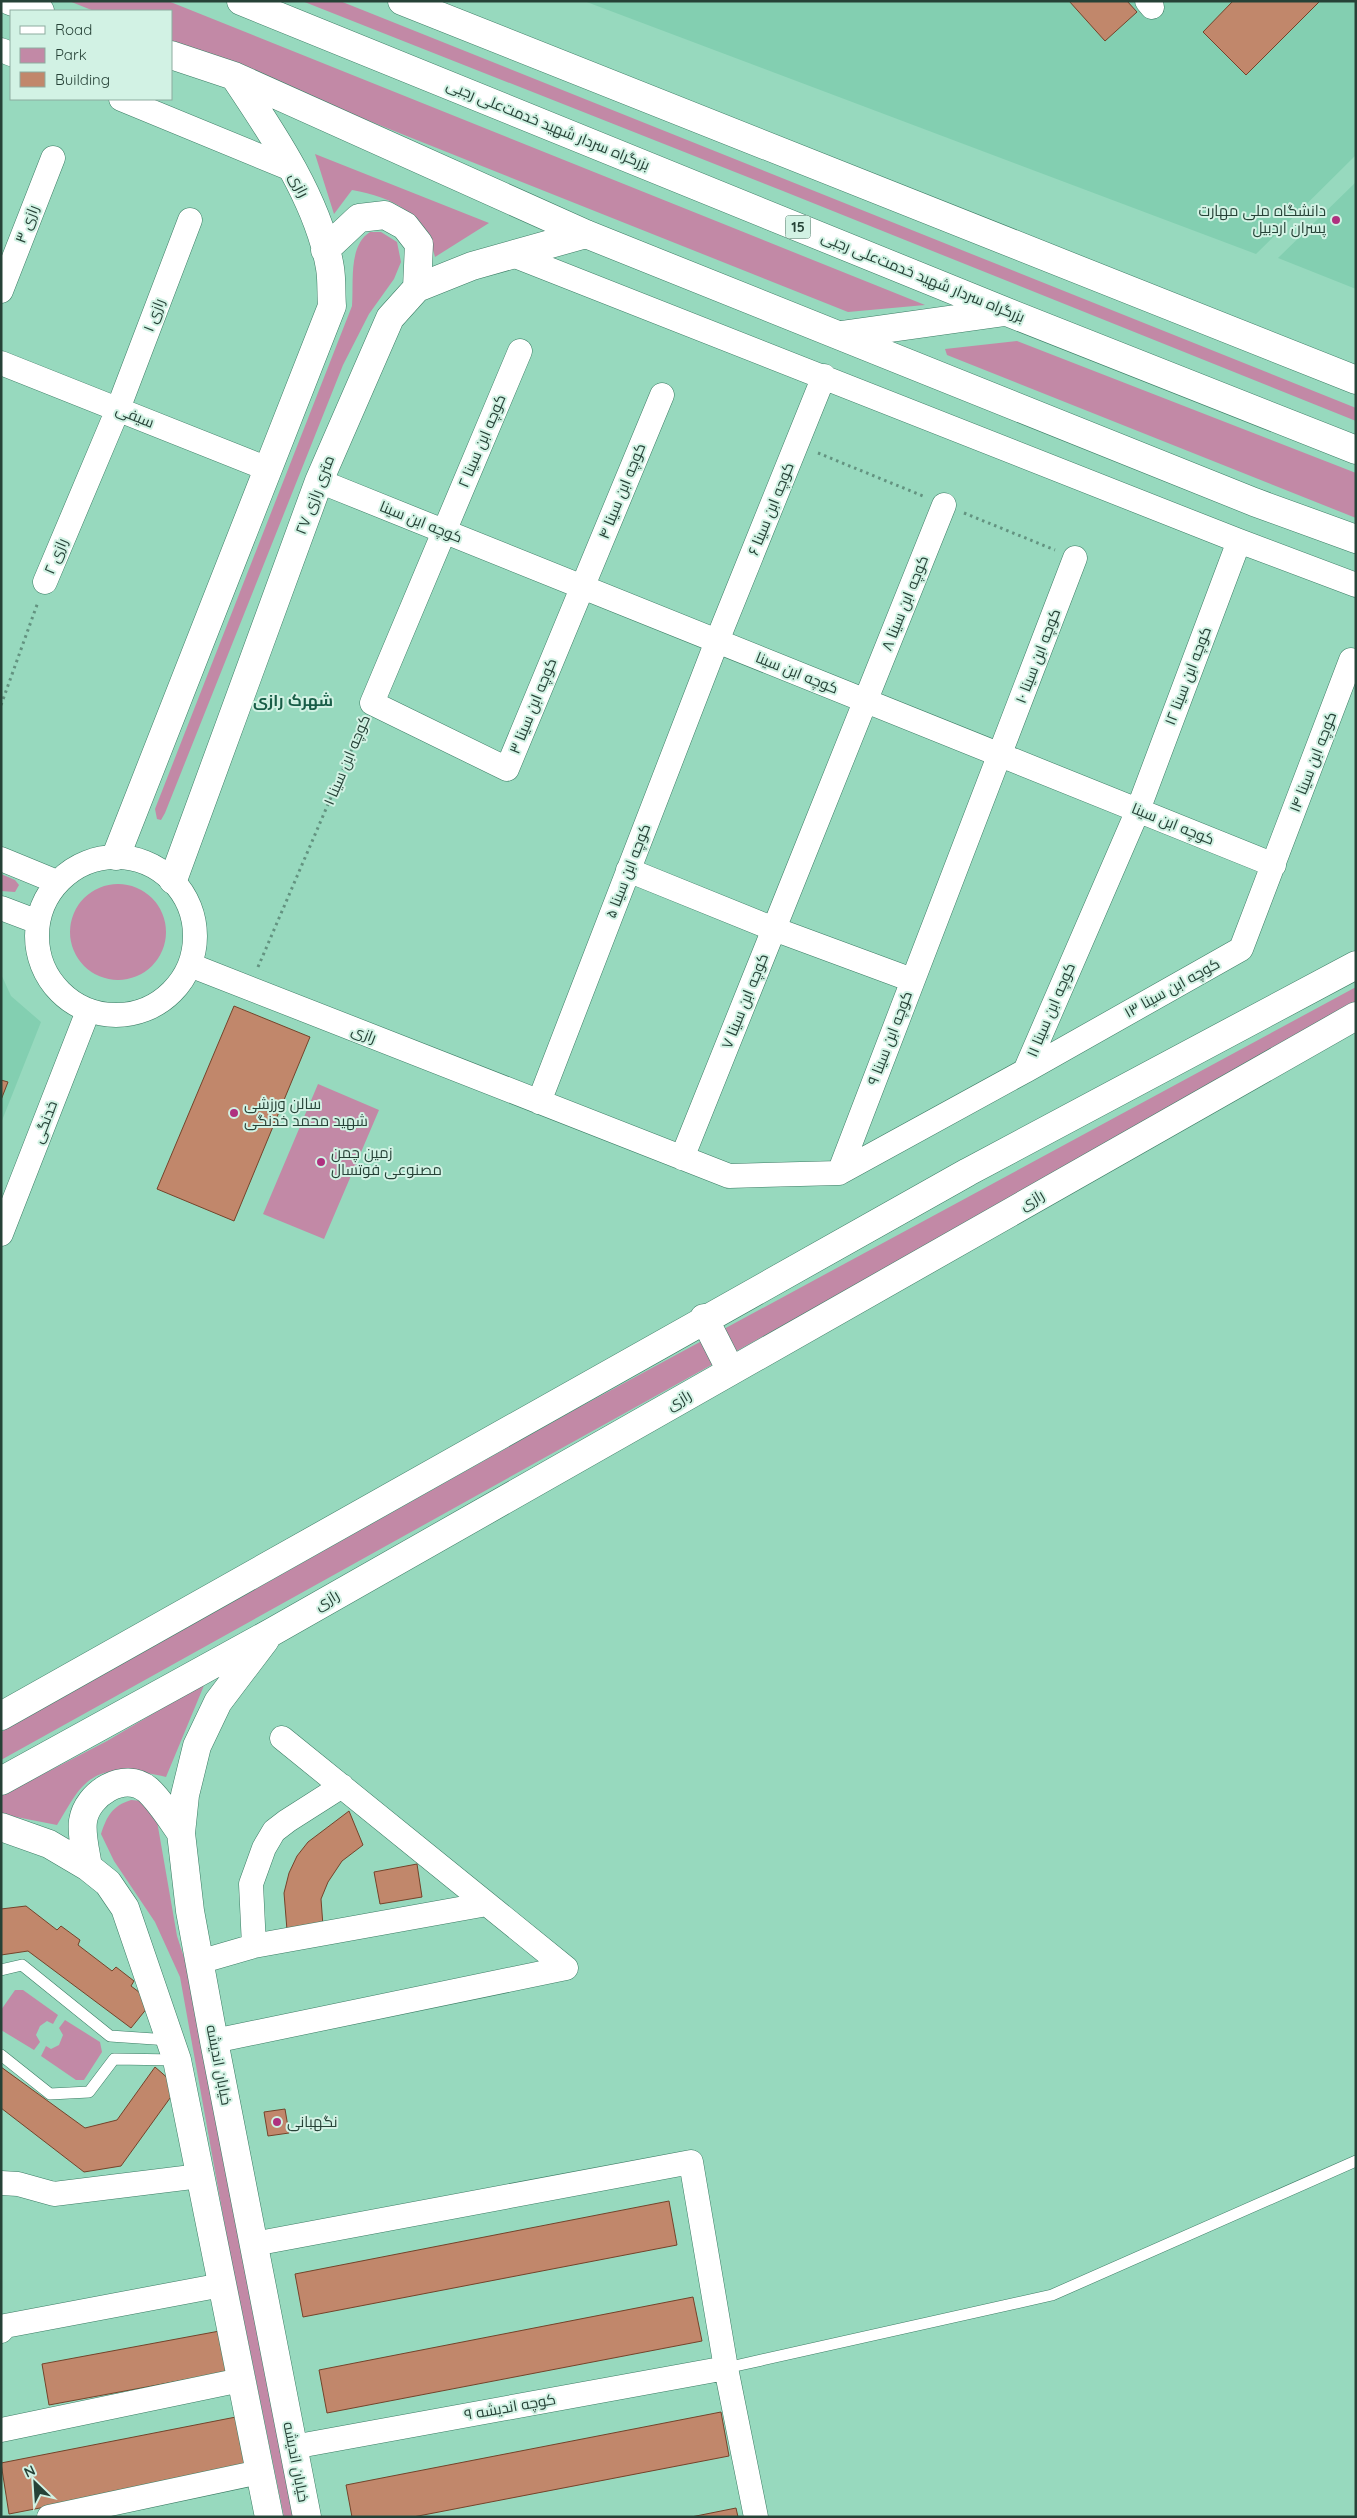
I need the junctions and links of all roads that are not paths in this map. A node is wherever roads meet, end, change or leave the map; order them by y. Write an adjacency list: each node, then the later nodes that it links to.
1 (10, 1): 4 (main road)
2 (241, 1): 16 (main road, بزرگراه سردار شهید خدمت‌علی رجبی / 15)
3 (402, 1): 21 (main road)
4 (37, 10)
5 (172, 55): 6 (main road)
6 (234, 76): 9 (main road, رازی); 11 (main road)
7 (123, 100): 9 (street)
8 (52, 158): 15 (street, رازی ۳)
9 (291, 168): 12 (main road, رازی)
10 (190, 220): 23 (street, رازی ۱)
11 (586, 234): 13 (main road, ۲۷ متری رازی); 17 (main road)
12 (325, 250): 14 (main road); 25 (main road, رازی)
13 (513, 255): 14 (main road, ۲۷ متری رازی); 20 (street)
14 (417, 288): 26 (main road, ۲۷ متری رازی)
15 (1, 291)
16 (1007, 312): 17 (main road); 24 (main road, بزرگراه سردار شهید خدمت‌علی رجبی / 15)
17 (841, 335): 29 (main road)
18 (520, 351): 28 (street, کوچه ابن سینا ۲)
19 (1, 363): 23 (street, سیفی)
20 (824, 376): 30 (street); 35 (street, کوچه ابن سینا ۶)
21 (1356, 380)
22 (662, 395): 34 (street, کوچه ابن سینا ۴)
23 (118, 409): 25 (street, سیفی); 32 (street, رازی ۲)
24 (1356, 450)
25 (268, 469): 41 (main road)
26 (319, 481): 28 (street, کوچه ابن سینا); 45 (main road, ۲۷ متری رازی)
27 (944, 505): 37 (street, کوچه ابن سینا ۸)
28 (443, 531): 34 (street, کوچه ابن سینا); 38 (street, کوچه ابن سینا ۱)
29 (1356, 539)
30 (1239, 542): 33 (street); 40 (street, کوچه ابن سینا ۱۲)
31 (1075, 558): 39 (street, کوچه ابن سینا ۱۰)
32 (45, 582)
33 (1356, 585)
34 (582, 587): 35 (street, کوچه ابن سینا); 38 (street, کوچه ابن سینا ۳)
35 (717, 641): 37 (street, کوچه ابن سینا); 44 (street, کوچه ابن سینا ۵)
36 (1351, 660): 43 (street, کوچه ابن سینا ۱۴)
37 (866, 701): 39 (street, کوچه ابن سینا); 49 (street, کوچه ابن سینا ۷)
38 (372, 704)
39 (1000, 755): 40 (street, کوچه ابن سینا); 52 (street, کوچه ابن سینا ۹)
40 (1138, 810): 43 (street, کوچه ابن سینا); 55 (street, کوچه ابن سینا ۱۱)
41 (116, 856): 45 (street); 46 (street)
42 (1, 859): 46 (street)
43 (1274, 865): 55 (street, کوچه ابن سینا ۱۳)
44 (628, 870): 49 (street); 56 (street, کوچه ابن سینا ۵)
45 (173, 880): 51 (street)
46 (58, 882): 48 (street)
47 (1, 908): 48 (street)
48 (38, 922): 53 (street)
49 (774, 929): 52 (street); 57 (street, کوچه ابن سینا ۷)
50 (1356, 965): 61 (main road)
51 (190, 966): 53 (street); 56 (street, رازی)
52 (912, 980): 58 (street, کوچه ابن سینا ۹)
53 (88, 1011): 59 (street, خدنگی)
54 (1356, 1016): 62 (main road, رازی)
55 (1025, 1071): 58 (street, کوچه ابن سینا ۱۱)
56 (539, 1102): 57 (street)
57 (682, 1158): 58 (street)
58 (839, 1173)
59 (8, 1197): 60 (street, خدنگی)
60 (1, 1234)
61 (704, 1318): 62 (main road); 64 (main road)
62 (731, 1371): 63 (main road, رازی)
63 (272, 1632): 66 (main road, رازی); 69 (main road, خیابان اندیشه)
64 (1, 1716)
65 (282, 1738): 67 (street)
66 (1, 1781)
67 (342, 1786): 71 (street); 72 (street)
68 (1, 1827): 70 (main road)
69 (181, 1833): 70 (main road); 73 (main road, خیابان اندیشه)
70 (88, 1867): 76 (main road)
71 (487, 1904): 72 (street); 75 (street)
72 (254, 1946): 73 (street)
73 (200, 1962): 75 (main road, خیابان اندیشه)
74 (1, 1970): 76 (lane)
75 (214, 2041): 81 (main road, خیابان اندیشه)
76 (174, 2050): 77 (lane); 79 (main road)
77 (1, 2055)
78 (1356, 2162): 84 (lane)
79 (200, 2176): 80 (street); 82 (main road)
80 (1, 2183)
81 (254, 2244): 84 (street); 87 (main road, خیابان اندیشه)
82 (222, 2285): 83 (street); 85 (main road)
83 (1, 2331)
84 (726, 2368): 87 (street, کوچه اندیشه ۹); 92 (street)
85 (241, 2380): 86 (street); 88 (main road)
86 (1, 2430)
87 (293, 2447): 91 (main road, خیابان اندیشه)
88 (260, 2472): 89 (street); 90 (main road)
89 (49, 2517)
90 (269, 2517)
91 (307, 2517)
92 (756, 2517)

